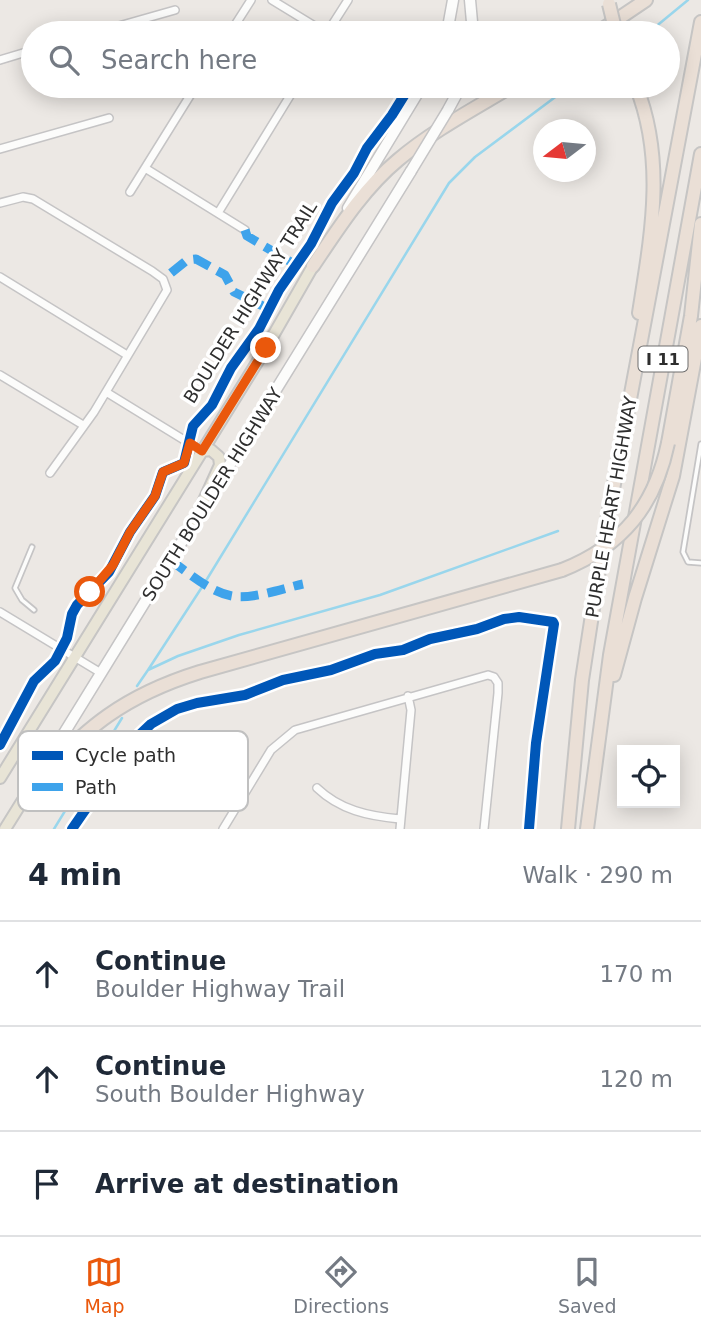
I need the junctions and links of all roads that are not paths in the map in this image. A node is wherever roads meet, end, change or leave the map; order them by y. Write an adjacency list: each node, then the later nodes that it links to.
1 (251, 0): 10 (street)
2 (272, 0): 11 (street)
3 (348, 0): 12 (street)
4 (453, 0): 13 (main road)
5 (470, 0): 14 (main road)
6 (646, 0): 16 (highway)
7 (609, 2): 15 (highway, bridge)
8 (175, 10): 9 (street)
9 (136, 21)
10 (238, 21)
11 (307, 21)
12 (335, 21)
13 (449, 21)
14 (472, 21)
15 (613, 21)
16 (615, 21)
17 (701, 22): 46 (highway, PURPLE HEART HIGHWAY / I 11)
18 (21, 54): 19 (street)
19 (0, 60)
20 (189, 98): 29 (street)
21 (289, 98): 32 (street)
22 (415, 98): 35 (main road, SOUTH BOULDER HIGHWAY)
23 (454, 98): 45 (main road, SOUTH BOULDER HIGHWAY, bridge)
24 (493, 98): 35 (highway)
25 (639, 98): 46 (highway)
26 (109, 118): 27 (street)
27 (0, 149)
28 (701, 154): 69 (highway, PURPLE HEART HIGHWAY / I 11)
29 (145, 168): 30 (street); 32 (street)
30 (130, 192)
31 (0, 203): 38 (street)
32 (218, 213): 34 (street)
33 (701, 224): 56 (highway, bridge)
34 (245, 230)
35 (313, 267): 43 (main road, SOUTH BOULDER HIGHWAY)
36 (0, 277): 38 (street)
37 (701, 326): 69 (highway)
38 (127, 355): 40 (street)
39 (0, 375): 41 (street)
40 (106, 392): 41 (street); 43 (street)
41 (83, 425): 44 (street)
42 (701, 444): 48 (lane)
43 (202, 451): 45 (main road); 51 (main road, SOUTH BOULDER HIGHWAY)
44 (50, 473)
45 (195, 520): 52 (main road, SOUTH BOULDER HIGHWAY)
46 (604, 537): 68 (highway, PURPLE HEART HIGHWAY / I 11)
47 (32, 547): 49 (lane)
48 (701, 563)
49 (34, 610)
50 (0, 612): 51 (street)
51 (74, 658): 52 (street); 54 (main road, SOUTH BOULDER HIGHWAY)
52 (101, 673): 55 (main road, SOUTH BOULDER HIGHWAY)
53 (408, 696): 59 (street); 63 (street); 67 (street)
54 (29, 731)
55 (65, 731)
56 (86, 731)
57 (18, 749): 58 (main road, SOUTH BOULDER HIGHWAY)
58 (0, 778)
59 (248, 788)
60 (317, 788): 63 (street)
61 (18, 808): 64 (main road, SOUTH BOULDER HIGHWAY)
62 (234, 811): 65 (street)
63 (400, 819): 66 (street)
64 (5, 829)
65 (223, 829)
66 (400, 829)
67 (484, 829)
68 (568, 829)
69 (588, 829)

